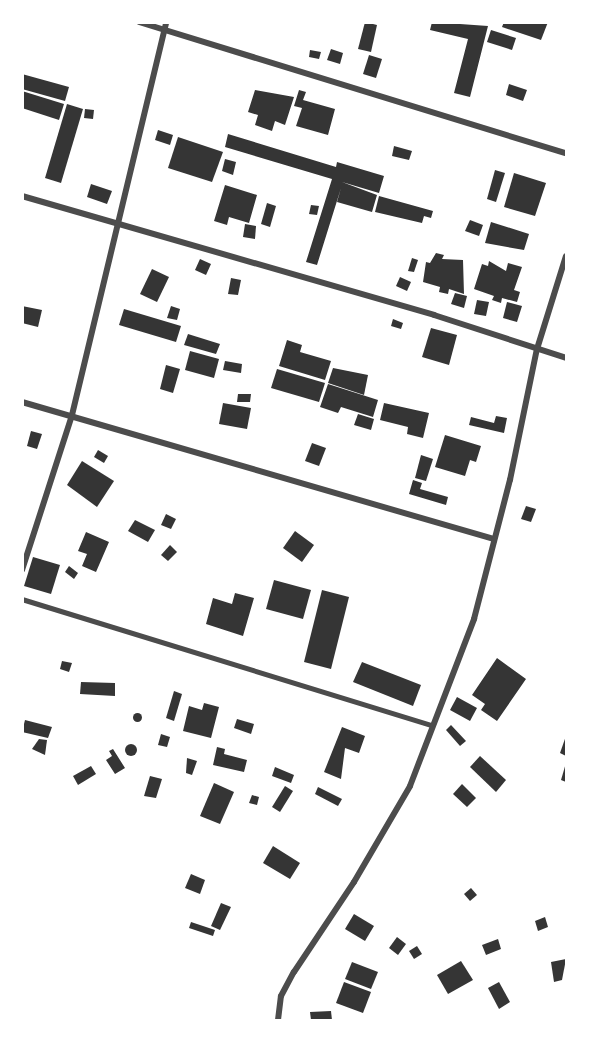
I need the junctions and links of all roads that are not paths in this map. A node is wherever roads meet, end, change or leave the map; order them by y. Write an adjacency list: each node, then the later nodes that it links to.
1 (139, 22): 2 (street)
2 (165, 26): 3 (street); 5 (street)
3 (567, 153)
4 (22, 196): 5 (street)
5 (117, 223): 7 (street); 10 (street)
6 (567, 256): 7 (street)
7 (537, 349): 8 (street); 11 (street)
8 (567, 358)
9 (22, 402): 10 (street)
10 (72, 415): 11 (street); 12 (street)
11 (495, 538): 14 (street)
12 (22, 570)
13 (22, 599): 14 (lane)
14 (432, 725): 15 (street)
15 (278, 1020)

